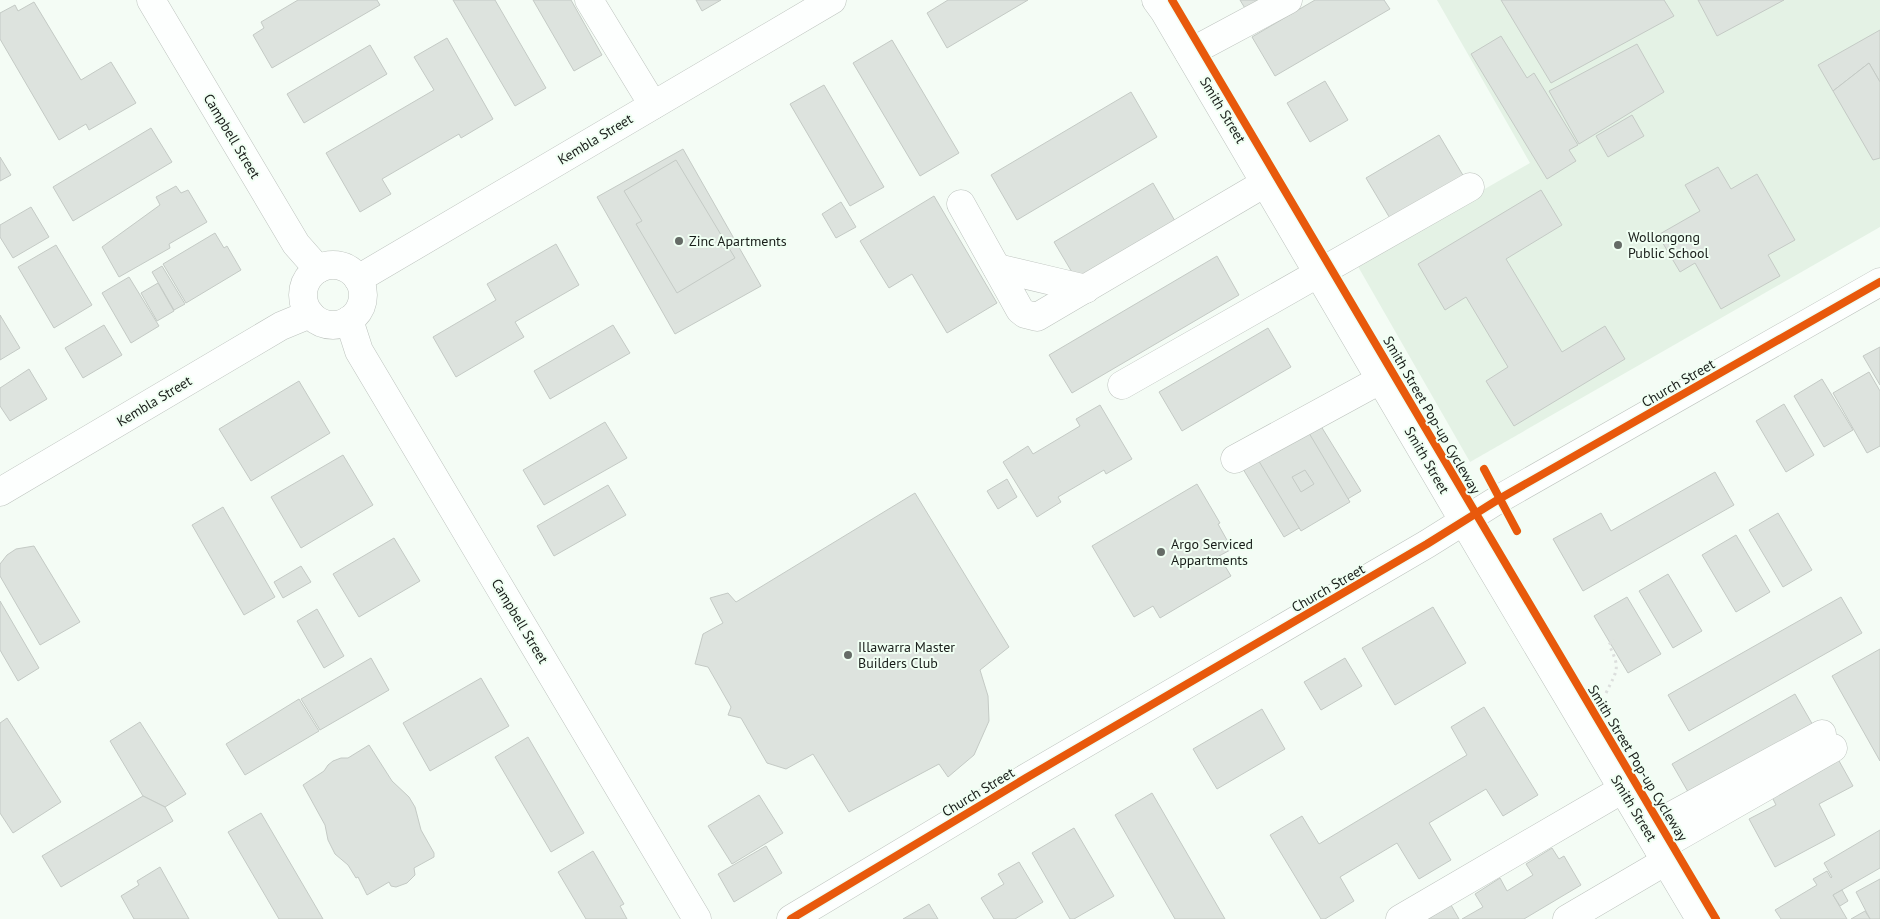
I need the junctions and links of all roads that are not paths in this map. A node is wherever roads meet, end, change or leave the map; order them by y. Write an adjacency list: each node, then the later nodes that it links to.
1 (151, 0): 12 (street, Campbell Street)
2 (589, 0): 7 (street)
3 (832, 0): 7 (street, Kembla Street)
4 (1156, 0): 6 (street, Smith Street)
5 (1288, 0): 6 (street)
6 (1189, 54): 8 (street, Smith Street)
7 (653, 105): 14 (street, Kembla Street)
8 (1265, 183): 13 (street, Smith Street); 16 (street)
9 (1470, 188): 13 (street)
10 (961, 204): 11 (street)
11 (997, 268): 16 (street); 16 (street)
12 (318, 270): 14 (street); 17 (street)
13 (1319, 274): 19 (street, Smith Street); 20 (street)
14 (358, 279): 18 (street)
15 (1880, 282): 23 (street, Church Street)
16 (1086, 289)
17 (310, 314): 18 (street); 22 (street, Kembla Street)
18 (349, 320): 27 (street, Campbell Street)
19 (1380, 380): 21 (street); 23 (street, Smith Street)
20 (1122, 386)
21 (1235, 459)
22 (0, 492)
23 (1463, 521): 25 (street, Smith Street); 28 (street, Church Street)
24 (1827, 741): 26 (street)
25 (1623, 789): 26 (street, Smith Street); 29 (street)
26 (1657, 846): 30 (street); 31 (street, Smith Street)
27 (697, 919)
28 (791, 919)
29 (1400, 919)
30 (1567, 919)
31 (1700, 919)

